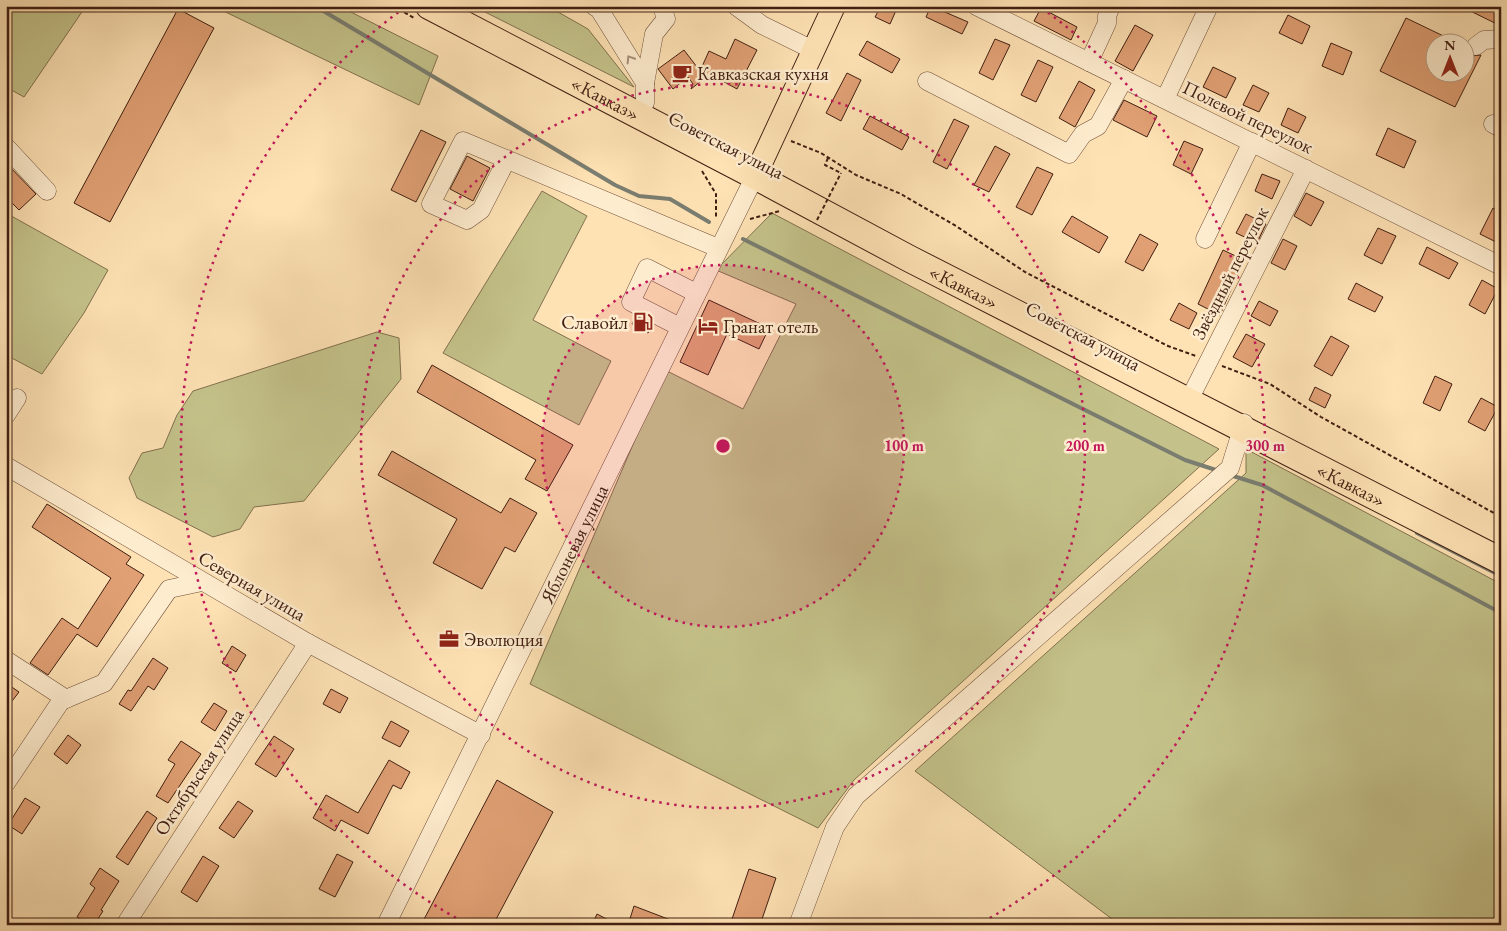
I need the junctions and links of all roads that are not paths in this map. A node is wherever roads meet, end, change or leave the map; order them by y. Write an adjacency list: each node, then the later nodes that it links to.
1 (429, 6): 21 (highway, «Кавказ»)
2 (454, 6): 16 (highway, Советская улица)
3 (594, 6): 16 (street, one-way to 3)
4 (662, 6): 16 (street)
5 (736, 6): 12 (street)
6 (834, 6): 12 (main road)
7 (976, 6): 13 (street, Полевой переулок)
8 (1111, 6): 13 (street)
9 (1209, 6): 17 (street)
10 (1501, 39): 11 (street)
11 (1476, 46)
12 (813, 50): 21 (main road)
13 (1089, 62): 14 (street, Полевой переулок)
14 (1124, 79): 15 (street); 17 (street, Полевой переулок)
15 (927, 80)
16 (645, 93): 21 (highway, Советская улица)
17 (1165, 99): 18 (street, Полевой переулок)
18 (1252, 142): 22 (street, Полевой переулок); 24 (street)
19 (6, 147): 23 (street)
20 (507, 159): 20 (street); 25 (street)
21 (758, 169): 25 (street, Яблоневая улица); 29 (highway, Советская улица); 32 (highway, «Кавказ»)
22 (1306, 169): 26 (street, Полевой переулок); 29 (street, Звёздный переулок)
23 (46, 191)
24 (1205, 239)
25 (718, 248): 27 (street, Яблоневая улица)
26 (1501, 266)
27 (696, 293): 28 (street, Яблоневая улица); 28 (street)
28 (680, 327): 40 (street, Яблоневая улица)
29 (1192, 394): 32 (highway, Советская улица)
30 (17, 398): 31 (street)
31 (6, 415)
32 (1243, 426): 34 (highway, Советская улица); 35 (highway, «Кавказ»); 44 (street)
33 (6, 466): 36 (street, Северная улица)
34 (1501, 554)
35 (1501, 560)
36 (202, 582): 37 (street, Северная улица); 39 (street)
37 (308, 643): 40 (street, Северная улица); 42 (street, Октябрьская улица)
38 (6, 660): 39 (street)
39 (66, 698): 41 (street)
40 (481, 735): 43 (street, Яблоневая улица)
41 (6, 783)
42 (125, 925)
43 (386, 925)
44 (798, 925)

